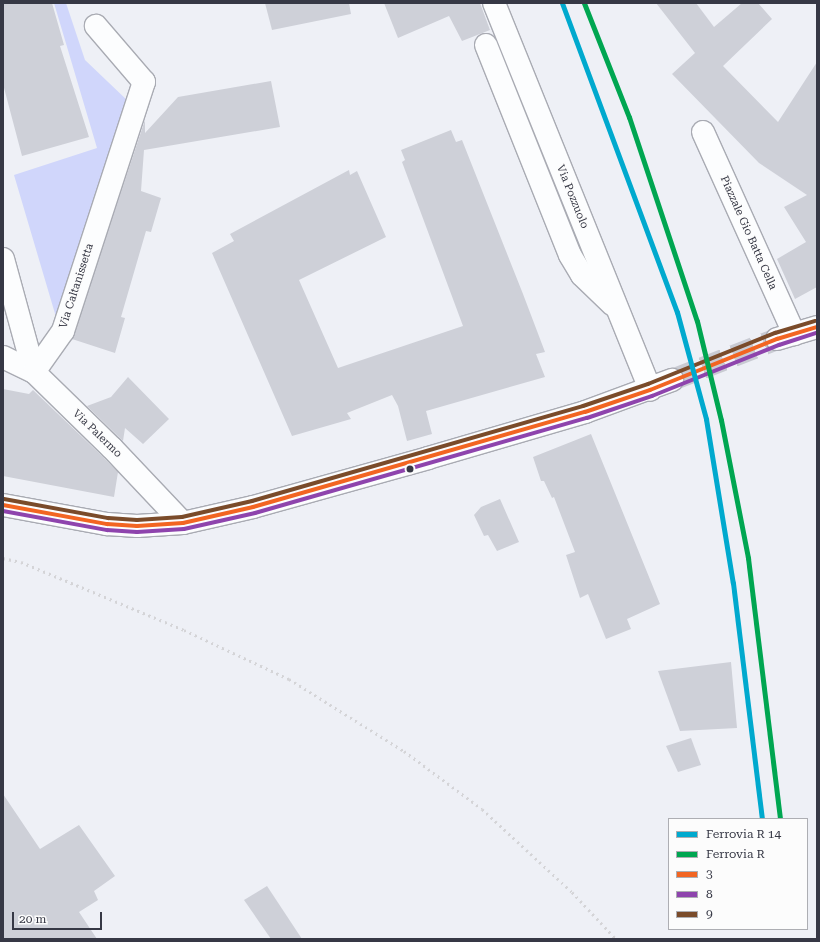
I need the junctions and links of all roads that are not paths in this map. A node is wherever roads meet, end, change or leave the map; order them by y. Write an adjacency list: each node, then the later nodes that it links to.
1 (494, 3): 6 (street, Via Pozzuolo)
2 (96, 26): 9 (street, Via Caltanissetta)
3 (486, 45): 6 (street)
4 (703, 132): 7 (street, Piazzale Gio Batta Cella)
5 (3, 259): 9 (street)
6 (617, 308): 11 (street, Via Pozzuolo)
7 (817, 327)
8 (3, 357): 9 (street, Via Palermo)
9 (34, 372): 13 (street, Via Palermo)
10 (672, 380): 11 (street)
11 (650, 390): 13 (street)
12 (3, 505): 13 (street)
13 (183, 523)

